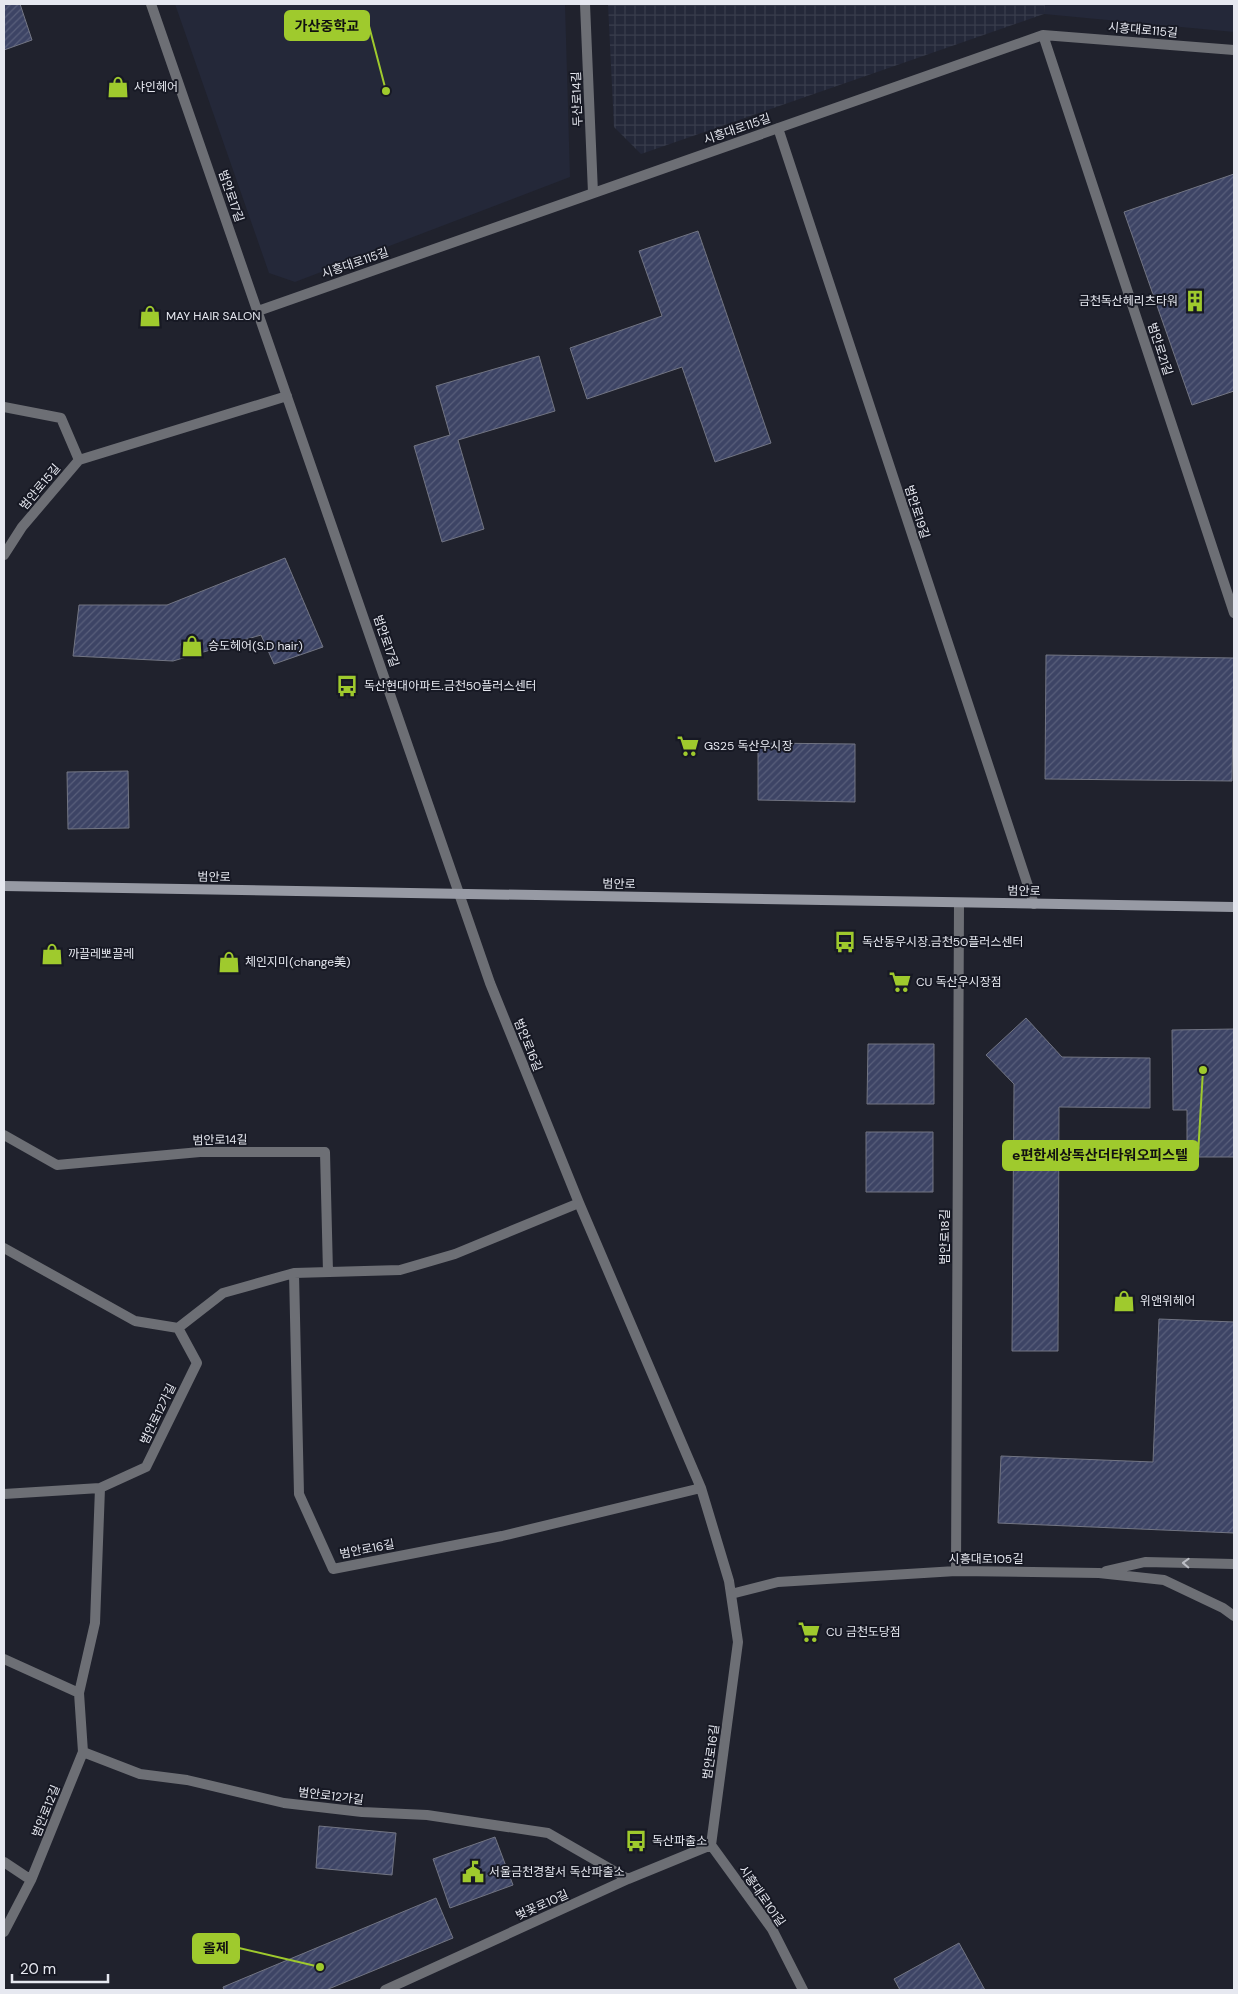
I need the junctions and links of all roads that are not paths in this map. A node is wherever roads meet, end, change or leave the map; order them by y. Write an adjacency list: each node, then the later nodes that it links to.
1 (151, 4): 7 (street, 범안로17길)
2 (585, 4): 6 (street, 두산로14길)
3 (1043, 35): 4 (street, 시흥대로115길); 5 (street, 시흥대로115길); 12 (street, 범안로21길)
4 (1234, 50)
5 (778, 128): 6 (street, 시흥대로115길); 16 (street, 범안로19길)
6 (593, 193): 7 (street, 시흥대로115길)
7 (258, 311): 8 (street, 범안로17길)
8 (287, 396): 10 (street); 14 (street, 범안로17길)
9 (4, 407): 10 (street)
10 (79, 460): 11 (street, 범안로15길)
11 (4, 555)
12 (1234, 613)
13 (4, 886): 14 (main road, 범안로)
14 (461, 894): 15 (main road, 범안로); 19 (street, 범안로16길)
15 (959, 902): 16 (main road, 범안로); 28 (street, 범안로18길)
16 (1034, 904): 17 (main road, 범안로)
17 (1234, 907)
18 (4, 1135): 21 (street, 범안로14길)
19 (579, 1203): 21 (street); 25 (street, 범안로16길)
20 (4, 1248): 23 (street)
21 (328, 1272): 22 (street)
22 (294, 1273): 23 (street); 25 (street, 범안로16길)
23 (178, 1328): 24 (street, 범안로12가길)
24 (100, 1488): 26 (street, 범안로12가길); 33 (street)
25 (701, 1488): 30 (street, 범안로16길)
26 (4, 1494)
27 (1234, 1564): 29 (street, one-way to 29)
28 (956, 1571): 29 (street, 시흥대로105길); 30 (street, 시흥대로105길)
29 (1099, 1573): 31 (street, 시흥대로105길)
30 (731, 1594): 35 (street, 범안로16길)
31 (1234, 1616)
32 (4, 1659): 33 (street)
33 (79, 1692): 34 (street)
34 (84, 1752): 37 (street, 범안로12가길); 38 (street, 범안로12길)
35 (711, 1845): 37 (street, 벚꽃로10길); 41 (street, 시흥대로101길)
36 (4, 1862): 38 (street)
37 (628, 1879): 40 (street, 벚꽃로10길)
38 (31, 1880): 39 (street, 범안로12길)
39 (4, 1932)
40 (384, 1990)
41 (803, 1990)

